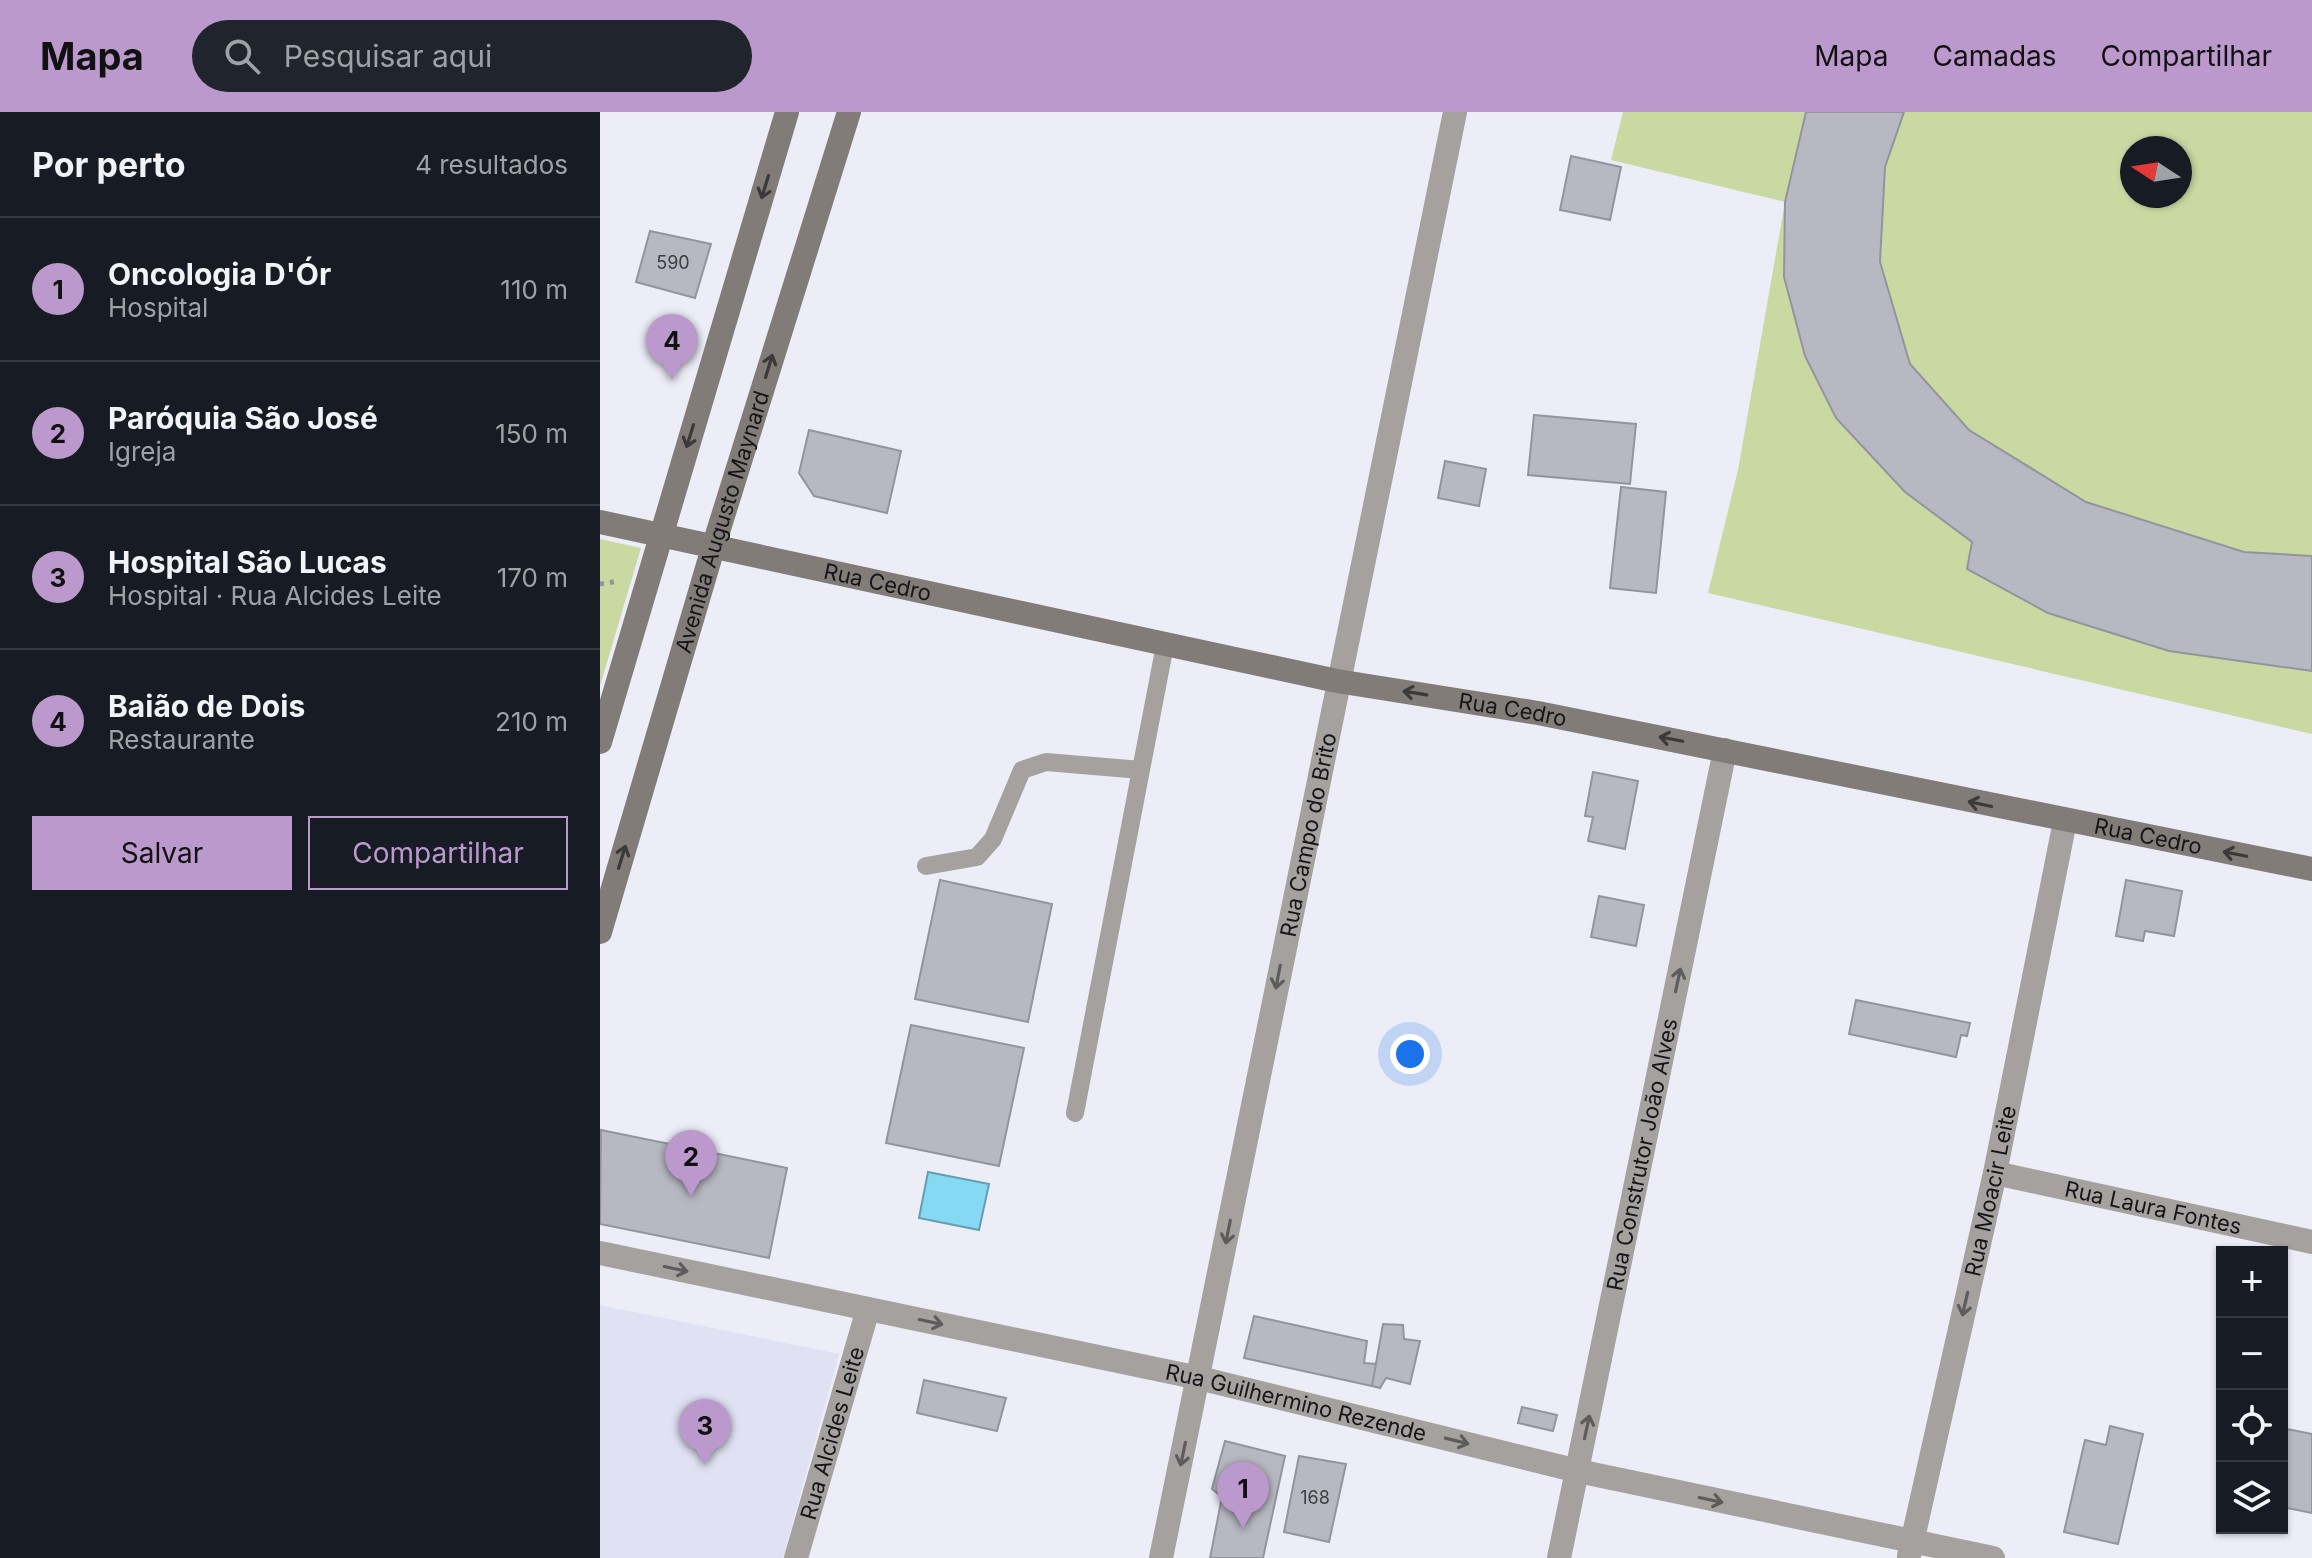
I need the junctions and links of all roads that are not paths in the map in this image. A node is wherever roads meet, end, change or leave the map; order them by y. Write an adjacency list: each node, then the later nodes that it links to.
1 (787, 112): 5 (street, one-way to 5)
2 (849, 112): 6 (street, Avenida Augusto Maynard, one-way to 2)
3 (1455, 112): 8 (street, Rua Campo do Brito)
4 (600, 522): 5 (street, Rua Cedro)
5 (660, 536): 6 (street, Rua Cedro); 9 (street)
6 (713, 548): 7 (street, Rua Cedro); 15 (street, Avenida Augusto Maynard, one-way to 6)
7 (1165, 645): 8 (street, Rua Cedro); 11 (lane)
8 (1337, 681): 10 (street, Rua Cedro, one-way to 8); 21 (street, Rua Campo do Brito, one-way to 21)
9 (600, 742)
10 (1725, 750): 12 (street, Rua Cedro, one-way to 10); 22 (street, Rua Construtor João Alves, one-way to 10)
11 (1141, 770): 13 (lane); 16 (lane)
12 (2065, 821): 14 (street, Rua Cedro, one-way to 12); 17 (street, Rua Moacir Leite)
13 (926, 866)
14 (2312, 869)
15 (600, 932)
16 (1075, 1113)
17 (1995, 1173): 18 (street, Rua Laura Fontes); 23 (street, Rua Moacir Leite, one-way to 23)
18 (2312, 1242)
19 (600, 1253): 20 (street, Rua Guilhermino Rezende, one-way to 20)
20 (868, 1309): 21 (street, Rua Guilhermino Rezende, one-way to 21); 24 (street, Rua Alcides Leite)
21 (1199, 1378): 22 (street, Rua Guilhermino Rezende, one-way to 22); 25 (street, Rua Campo do Brito, one-way to 25)
22 (1578, 1471): 23 (street, Rua Guilhermino Rezende, one-way to 23); 26 (street, Rua Construtor João Alves)
23 (1910, 1550): 27 (street, Rua Guilhermino Rezende)
24 (796, 1558)
25 (1161, 1558)
26 (1559, 1558)
27 (1993, 1558)

